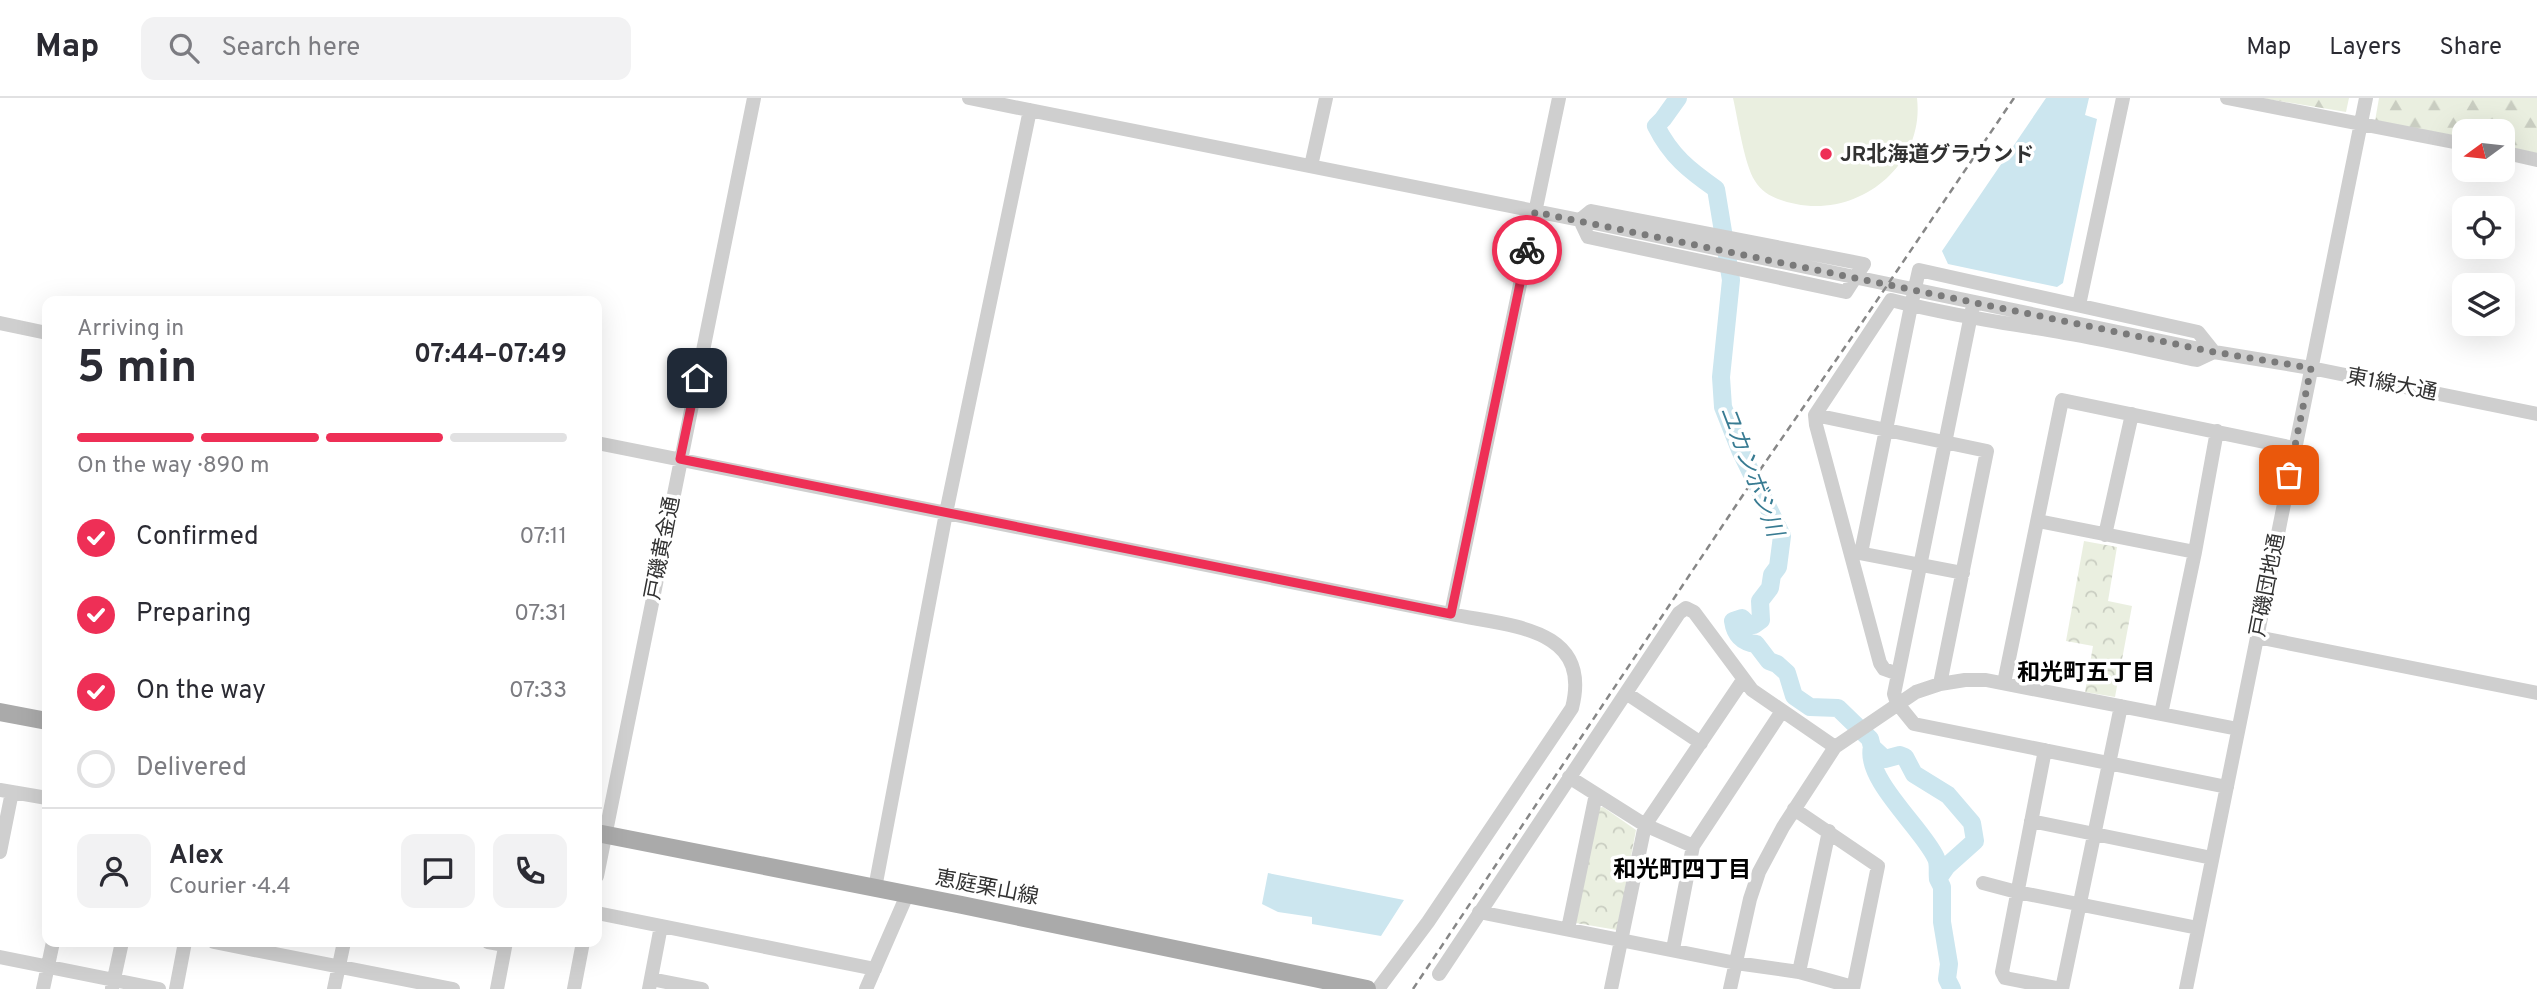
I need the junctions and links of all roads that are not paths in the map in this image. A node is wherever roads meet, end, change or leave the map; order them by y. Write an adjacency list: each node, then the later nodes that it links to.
1 (754, 98): 32 (street, 戸磯黄金通)
2 (969, 98): 8 (street, 東1線大通)
3 (1326, 98): 13 (street)
4 (1559, 98): 14 (street)
5 (2123, 98): 17 (street)
6 (2227, 98): 9 (street)
7 (2366, 98): 9 (street, 戸磯団地通)
8 (1030, 110): 13 (street, 東1線大通); 33 (street)
9 (2361, 123): 10 (street); 23 (street, 戸磯団地通)
10 (2452, 142)
11 (2515, 155): 12 (street)
12 (2537, 160)
13 (1311, 166): 14 (street, 東1線大通)
14 (1535, 212): 15 (street, 東1線大通); 40 (street)
15 (1580, 220): 15 (street); 22 (street, 東1線大通)
16 (1979, 283): 17 (street); 18 (street); 19 (street)
17 (2079, 305): 22 (street)
18 (1911, 306): 19 (street); 26 (street); 27 (street)
19 (1970, 317): 22 (street); 29 (street)
20 (0, 323): 21 (street)
21 (42, 332)
22 (2214, 352): 23 (street, 東1線大通)
23 (2311, 368): 25 (street, 東1線大通); 31 (street, 戸磯団地通)
24 (2132, 414): 28 (street); 34 (street); 35 (street)
25 (2537, 414)
26 (1815, 415): 27 (street); 37 (street)
27 (1886, 429): 29 (street); 37 (street)
28 (2217, 431): 31 (street); 36 (street)
29 (1945, 442): 38 (street); 39 (street)
30 (602, 444): 32 (street)
31 (2294, 448): 41 (street, 戸磯団地通)
32 (680, 459): 33 (street); 67 (street, 戸磯黄金通)
33 (946, 513): 40 (street); 75 (street)
34 (2038, 521): 35 (street); 44 (street)
35 (2105, 535): 36 (street)
36 (2195, 552): 52 (street)
37 (1855, 553): 38 (street); 42 (street)
38 (1920, 565): 39 (street); 42 (street)
39 (1963, 573): 45 (street)
40 (1451, 614): 113 (street)
41 (2257, 637): 47 (street); 54 (street, 戸磯団地通)
42 (1898, 674): 48 (street)
43 (1743, 680): 46 (street); 50 (street); 55 (street)
44 (2004, 683): 45 (street); 49 (street)
45 (1940, 684): 48 (street)
46 (1626, 693): 55 (street); 59 (street)
47 (2537, 693)
48 (1897, 703): 56 (street); 57 (street)
49 (2121, 706): 52 (street); 58 (street)
50 (1782, 711): 56 (street); 71 (street)
51 (0, 712): 53 (main road)
52 (2161, 715): 54 (street)
53 (42, 720)
54 (2238, 729): 60 (street, 戸磯団地通)
55 (1701, 743): 66 (street)
56 (1835, 747): 64 (street)
57 (2045, 750): 58 (street); 65 (street)
58 (2110, 762): 60 (street); 69 (street)
59 (1569, 777): 62 (street); 79 (street)
60 (2227, 787): 73 (street, 戸磯団地通)
61 (6, 791): 63 (street); 72 (street)
62 (1596, 794): 66 (street); 83 (street)
63 (42, 798)
64 (1794, 809): 68 (street); 94 (street)
65 (2031, 821): 69 (street); 76 (street)
66 (1645, 825): 71 (street); 84 (street)
67 (602, 829)
68 (1829, 831): 98 (street); 103 (street)
69 (2095, 833): 73 (street); 78 (street)
70 (602, 834): 75 (main road, 恵庭栗山線)
71 (1693, 846): 92 (street)
72 (0, 852)
73 (2212, 858): 82 (street, 戸磯団地通)
74 (1983, 883): 76 (street)
75 (876, 888): 77 (main road, 恵庭栗山線)
76 (2018, 892): 78 (street); 116 (street)
77 (907, 895): 97 (street); 102 (main road, 恵庭栗山線)
78 (2081, 905): 82 (street); 116 (street)
79 (1479, 912): 83 (street); 99 (street)
80 (602, 914): 81 (street)
81 (661, 926): 97 (street); 100 (street)
82 (2199, 928): 117 (street, 戸磯団地通)
83 (1569, 929): 84 (street)
84 (1622, 939): 92 (street); 114 (street)
85 (52, 947): 96 (street)
86 (121, 947): 101 (street)
87 (185, 947): 106 (street)
88 (241, 947): 95 (street)
89 (343, 947): 95 (street)
90 (505, 947): 109 (street)
91 (582, 947): 110 (street)
92 (1673, 949): 94 (street)
93 (0, 957): 96 (street)
94 (1735, 963): 98 (street); 115 (street)
95 (339, 965): 107 (street); 108 (street)
96 (48, 967): 101 (street); 104 (street)
97 (875, 969): 112 (street)
98 (1799, 972): 103 (street)
99 (1439, 974)
100 (650, 984): 111 (street)
101 (113, 985): 105 (street)
102 (1358, 987)
103 (1853, 988)
104 (43, 989)
105 (159, 989)
106 (176, 989)
107 (334, 989)
108 (453, 989)
109 (497, 989)
110 (574, 989)
111 (702, 989)
112 (866, 989)
113 (1378, 989)
114 (1611, 989)
115 (1730, 989)
116 (2062, 989)
117 (2186, 989)

